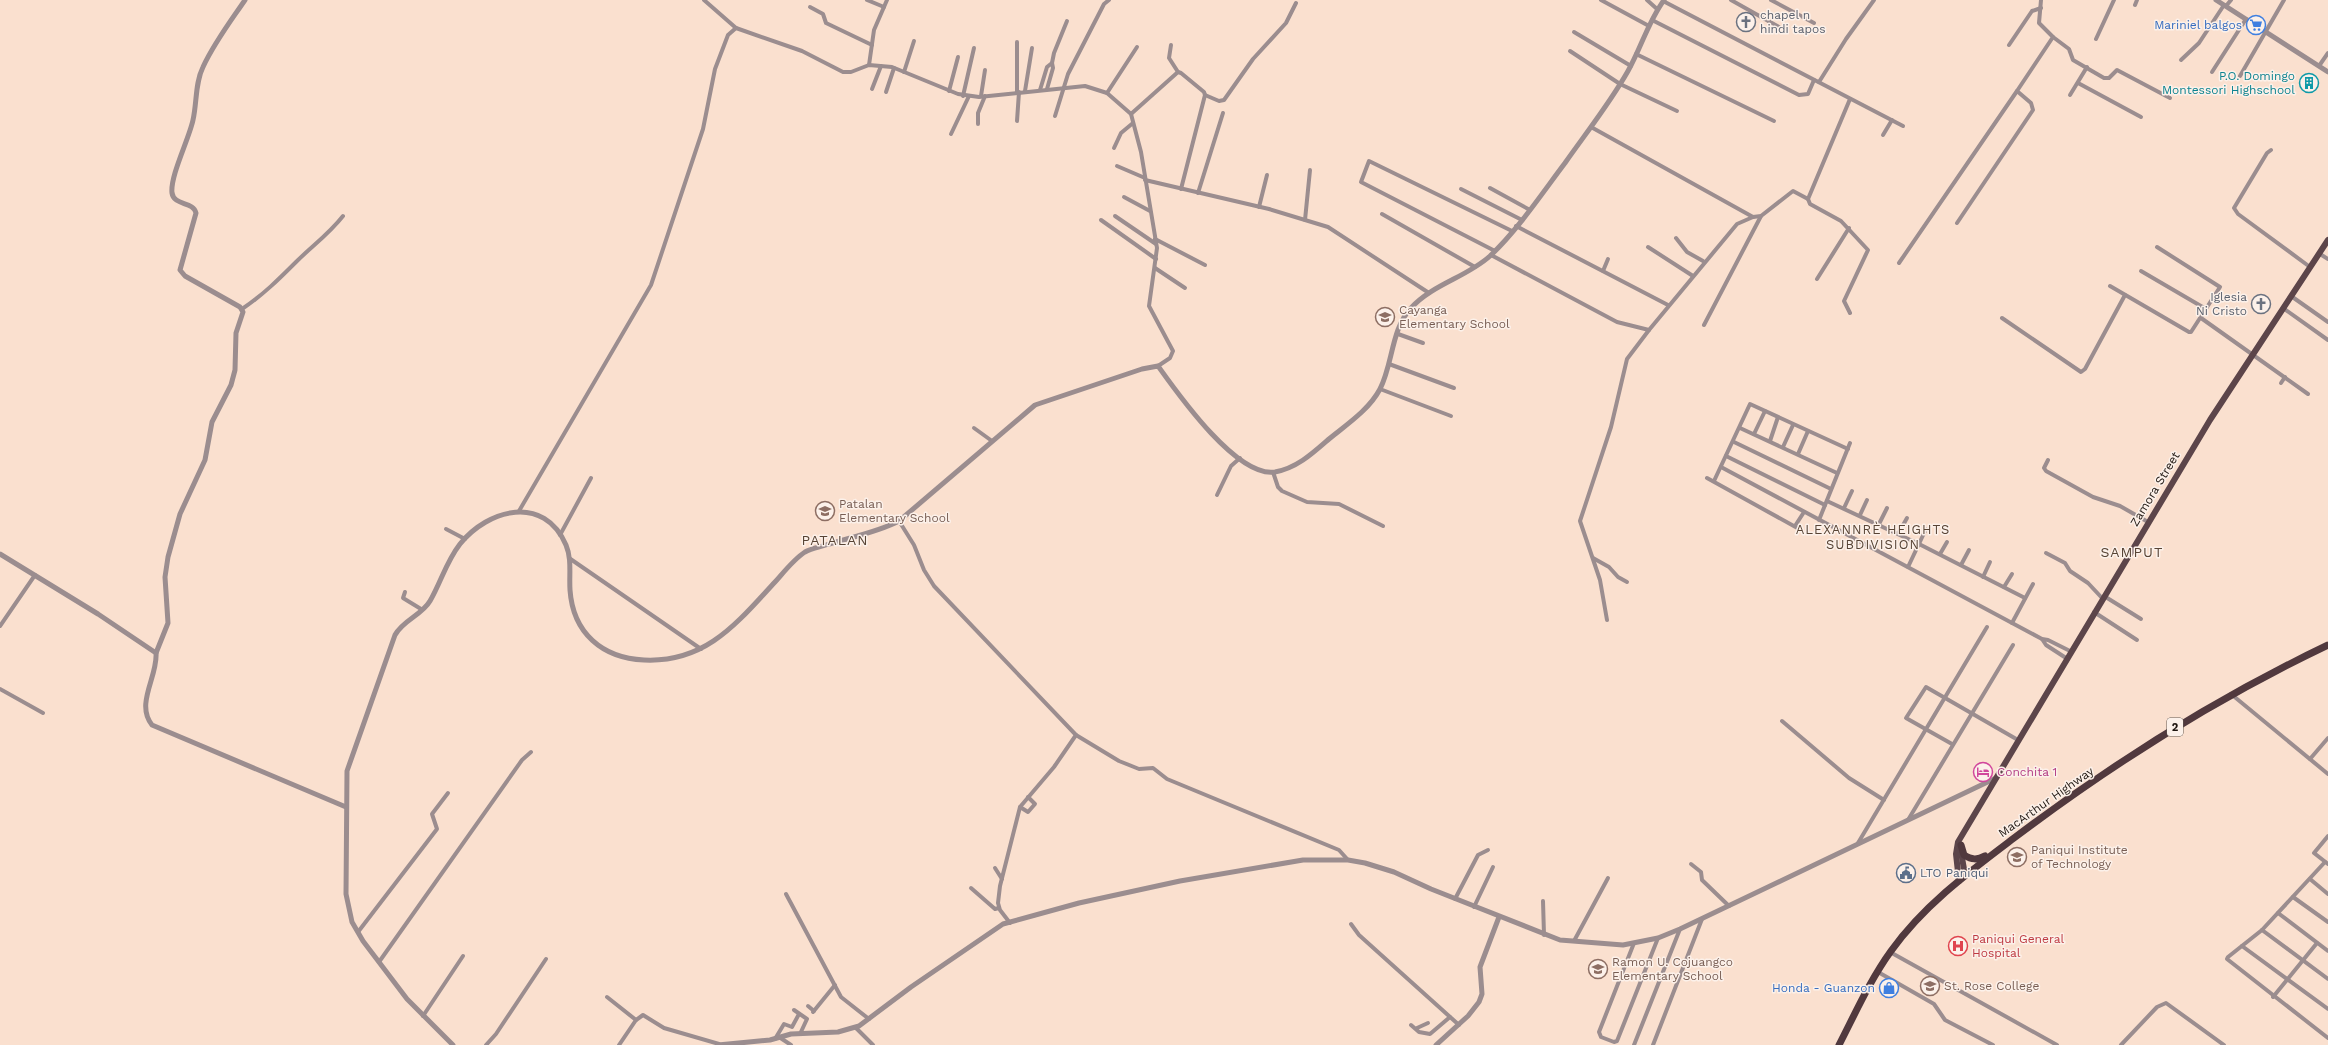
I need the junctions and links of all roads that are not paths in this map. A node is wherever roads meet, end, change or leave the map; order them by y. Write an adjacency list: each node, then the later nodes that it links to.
1 (245, 0): 152 (street)
2 (704, 0): 31 (street)
3 (867, 0): 22 (street)
4 (888, 0): 22 (street)
5 (1109, 0): 66 (street)
6 (1601, 0): 29 (street)
7 (1647, 0): 24 (street)
8 (1663, 0): 24 (street); 62 (street)
9 (1731, 0): 30 (street)
10 (1771, 0): 28 (street)
11 (1874, 0): 63 (street)
12 (2041, 0): 23 (street)
13 (2114, 0): 35 (street)
14 (2137, 0): 19 (street)
15 (2216, 0): 20 (street)
16 (2231, 0): 20 (street)
17 (2284, 0): 33 (street)
18 (1296, 3): 76 (street)
19 (2135, 5)
20 (2225, 6): 25 (street); 48 (street)
21 (810, 7): 38 (street)
22 (884, 7): 38 (street)
23 (2041, 8): 34 (street); 40 (street)
24 (1657, 9): 26 (street)
25 (2246, 19): 33 (street); 59 (street)
26 (1652, 20): 29 (street); 62 (street)
27 (1067, 21): 49 (street)
28 (1814, 23)
29 (1649, 26): 46 (street)
30 (1779, 27)
31 (736, 28): 50 (street); 203 (street)
32 (1574, 32): 52 (street)
33 (2267, 32): 53 (street); 61 (street)
34 (2053, 37): 54 (street); 72 (street)
35 (2096, 39)
36 (914, 41): 57 (street)
37 (1017, 42): 74 (street)
38 (872, 45): 50 (street)
39 (1171, 45): 58 (street)
40 (2010, 45)
41 (1137, 47): 75 (street)
42 (974, 48): 78 (street)
43 (1032, 48): 71 (street)
44 (1570, 51): 65 (street)
45 (2328, 53): 53 (street)
46 (1636, 54): 52 (street); 90 (street)
47 (958, 57): 70 (street)
48 (2181, 60)
49 (1052, 63): 68 (street); 69 (street)
50 (869, 65): 51 (street)
51 (881, 66): 55 (street); 67 (street)
52 (1630, 66): 65 (street)
53 (2319, 66): 60 (street)
54 (2087, 67): 64 (street); 81 (street)
55 (894, 68): 57 (street); 73 (street)
56 (985, 70): 80 (street)
57 (904, 72): 70 (street)
58 (1178, 72): 76 (street); 85 (street)
59 (2212, 72)
60 (2328, 72)
61 (2240, 76)
62 (1814, 80): 63 (street)
63 (1819, 82): 82 (street)
64 (2078, 83): 77 (street); 87 (street)
65 (1620, 84): 83 (street); 94 (street)
66 (1065, 87): 68 (street); 75 (street); 86 (street)
67 (872, 89)
68 (1047, 89): 69 (street)
69 (1040, 90): 71 (street)
70 (949, 91): 78 (street)
71 (1025, 91): 74 (street)
72 (2017, 91): 120 (street); 136 (street)
73 (886, 92)
74 (1018, 92): 80 (street); 89 (street)
75 (1107, 92): 85 (street)
76 (1205, 95): 104 (street)
77 (2070, 95)
78 (963, 96): 79 (street)
79 (969, 96): 80 (street); 95 (street)
80 (983, 96): 92 (street)
81 (2170, 98)
82 (1850, 99): 88 (street); 108 (street)
83 (1677, 111)
84 (1223, 113): 106 (street)
85 (1131, 114): 91 (street)
86 (1054, 116)
87 (2141, 117)
88 (1892, 120): 93 (street); 96 (street)
89 (1017, 121)
90 (1774, 121)
91 (1134, 123): 97 (street); 102 (street)
92 (978, 124)
93 (1903, 126)
94 (1591, 127): 110 (street); 116 (street)
95 (951, 134)
96 (1883, 134)
97 (1114, 148)
98 (2272, 150): 140 (street)
99 (1117, 166): 102 (street)
100 (1310, 170): 118 (street)
101 (1267, 175): 109 (street)
102 (1145, 179): 104 (street); 111 (street)
103 (1490, 188): 110 (street)
104 (1182, 189): 106 (street)
105 (1461, 189): 119 (street)
106 (1198, 193): 109 (street)
107 (1124, 197): 111 (street)
108 (1808, 199): 115 (street); 122 (street)
109 (1259, 207): 118 (street)
110 (1530, 210): 119 (street)
111 (1150, 211): 124 (street)
112 (1382, 214): 139 (street)
113 (343, 216): 152 (street)
114 (1115, 216): 127 (street)
115 (1761, 216): 116 (street); 158 (street)
116 (1753, 217): 135 (street)
117 (1101, 220): 134 (street)
118 (1305, 220): 147 (street)
119 (1522, 220): 121 (street)
120 (1957, 222)
121 (1516, 226): 123 (street); 141 (street)
122 (1849, 228): 144 (street); 154 (street)
123 (1512, 231): 130 (street); 130 (street)
124 (1155, 238): 127 (street); 137 (street)
125 (1676, 238): 135 (street)
126 (2328, 240): 131 (main road, Zamora Street)
127 (1156, 244): 134 (street)
128 (1648, 247): 143 (street)
129 (2157, 247): 153 (street)
130 (1493, 253): 139 (street); 159 (street)
131 (2320, 254): 133 (street); 140 (main road, Zamora Street)
132 (1608, 259): 141 (street)
133 (2328, 259)
134 (1156, 260): 138 (street)
135 (1703, 262): 143 (street)
136 (1899, 263)
137 (1205, 265)
138 (1154, 268): 146 (street); 165 (street)
139 (1475, 268): 147 (street)
140 (2310, 268): 149 (main road, Zamora Street)
141 (1603, 271): 150 (street)
142 (2141, 271): 153 (street)
143 (1693, 276): 150 (street)
144 (1817, 279)
145 (2110, 286): 148 (street)
146 (1185, 288)
147 (1429, 293): 160 (street)
148 (2125, 295): 155 (street); 156 (street)
149 (2291, 296): 151 (main road, Zamora Street); 157 (street)
150 (1668, 305): 159 (street)
151 (2283, 308): 161 (street); 163 (main road, Zamora Street)
152 (242, 309): 253 (street)
153 (2206, 309): 156 (street)
154 (1850, 314)
155 (2002, 318)
156 (2201, 318): 163 (street)
157 (2328, 322)
158 (1704, 325)
159 (1649, 330): 226 (street)
160 (1398, 334): 162 (street); 164 (street)
161 (2328, 340)
162 (1423, 343)
163 (2253, 353): 166 (street); 209 (main road, Zamora Street)
164 (1389, 364): 168 (street); 169 (street)
165 (1158, 366): 179 (street); 187 (street)
166 (2285, 377): 167 (street); 170 (street)
167 (2281, 383)
168 (1454, 388)
169 (1380, 389): 172 (street); 190 (street)
170 (2308, 394)
171 (1765, 411): 173 (street); 176 (street); 178 (street)
172 (1451, 416)
173 (1778, 417): 174 (street); 180 (street)
174 (1793, 424): 177 (street); 183 (street)
175 (974, 428): 179 (street)
176 (1740, 428): 178 (street); 181 (street)
177 (1808, 431): 184 (street); 185 (street)
178 (1754, 434): 180 (street)
179 (992, 441): 208 (street)
180 (1770, 441): 183 (street)
181 (1734, 442): 186 (street); 195 (street)
182 (1850, 442): 184 (street)
183 (1783, 447): 185 (street)
184 (1848, 449): 191 (street)
185 (1798, 454): 191 (street)
186 (1726, 456): 189 (street); 200 (street)
187 (1240, 458): 190 (street); 197 (street)
188 (2048, 460): 209 (street)
189 (1721, 467): 194 (street); 204 (street)
190 (1273, 472): 211 (street)
191 (1837, 473): 195 (street)
192 (591, 478): 217 (street)
193 (1707, 478): 194 (street)
194 (1714, 481): 212 (street)
195 (1831, 489): 199 (street)
196 (1852, 491): 201 (street)
197 (1217, 495)
198 (1867, 500): 205 (street)
199 (1827, 501): 200 (street); 201 (street)
200 (1825, 505): 207 (street)
201 (1844, 508): 205 (street)
202 (1887, 508): 210 (street)
203 (519, 511): 217 (street); 218 (street)
204 (1804, 512): 207 (street); 212 (street)
205 (1860, 515): 210 (street)
206 (1907, 518): 216 (street)
207 (1819, 520): 229 (street)
208 (899, 521): 251 (street); 263 (street)
209 (2148, 522): 237 (main road, Zamora Street)
210 (1879, 524): 216 (street)
211 (1383, 526)
212 (1795, 526): 215 (street)
213 (446, 529): 218 (street)
214 (1926, 529): 220 (street)
215 (1801, 530)
216 (1898, 534): 220 (street)
217 (560, 535): 225 (street)
218 (464, 539): 239 (street)
219 (1947, 542): 224 (street)
220 (1919, 544): 224 (street); 229 (street)
221 (1969, 550): 228 (street)
222 (2046, 553): 237 (street)
223 (0, 554): 231 (street)
224 (1940, 554): 228 (street)
225 (570, 558): 251 (street); 251 (street)
226 (1592, 558): 233 (street); 242 (street)
227 (1990, 562): 232 (street)
228 (1961, 565): 232 (street)
229 (1908, 567): 243 (street)
230 (2012, 574): 235 (street)
231 (35, 575): 244 (street); 253 (street)
232 (1983, 576): 235 (street)
233 (1627, 582)
234 (2034, 584): 238 (street)
235 (2004, 587): 238 (street)
236 (405, 592): 239 (street)
237 (2103, 597): 240 (main road, Zamora Street); 241 (street)
238 (2025, 598): 243 (street)
239 (421, 609): 274 (street)
240 (2094, 612): 247 (street); 252 (main road, Zamora Street)
241 (2141, 618)
242 (1607, 620)
243 (2012, 623): 246 (street)
244 (0, 626)
245 (1987, 627): 258 (street)
246 (2042, 639): 250 (street); 254 (street)
247 (2137, 640)
248 (2013, 645): 259 (street)
249 (2328, 645): 257 (highway, MacArthur Highway / 2)
250 (2062, 647): 252 (street); 254 (street)
251 (701, 649)
252 (2070, 651): 255 (main road, Zamora Street)
253 (156, 653): 274 (street)
254 (2059, 653): 255 (street)
255 (2066, 658): 265 (main road, Zamora Street)
256 (0, 689): 260 (street)
257 (2231, 694): 268 (street); 281 (highway, MacArthur Highway / 2)
258 (1945, 697): 259 (street); 262 (street); 262 (street)
259 (1972, 712): 265 (street); 266 (street)
260 (42, 713)
261 (1782, 721): 273 (street)
262 (1926, 730): 266 (street); 273 (street)
263 (1076, 735): 272 (street); 282 (street)
264 (2328, 738): 268 (street)
265 (2018, 740): 270 (main road, Zamora Street)
266 (1952, 744): 276 (street)
267 (531, 752): 321 (street)
268 (2310, 759): 269 (street)
269 (2328, 774)
270 (1996, 778): 276 (street); 279 (main road, Zamora Street)
271 (448, 793): 309 (street)
272 (1028, 797): 275 (street); 275 (street)
273 (1884, 800): 278 (street)
274 (346, 807): 309 (street)
275 (1020, 807): 289 (street)
276 (1908, 820): 278 (street)
277 (2328, 836): 283 (street)
278 (1858, 843): 298 (street)
279 (1959, 845): 281 (highway); 287 (main road, Zamora Street); 291 (main road, Zamora Street)
280 (1488, 850): 296 (street)
281 (1998, 850): 287 (highway, MacArthur Highway / 2)
282 (1348, 860): 296 (street); 305 (street)
283 (2327, 863): 290 (street)
284 (1691, 864): 298 (street)
285 (1493, 867): 299 (street)
286 (995, 868): 289 (street)
287 (1965, 875): 291 (highway, MacArthur Highway / 2)
288 (1608, 878): 312 (street)
289 (1002, 879): 300 (street)
290 (2310, 880): 294 (street); 295 (street)
291 (1959, 881): 317 (highway, MacArthur Highway / 2)
292 (971, 888): 300 (street)
293 (786, 894): 325 (street)
294 (2328, 894)
295 (2293, 898): 301 (street); 304 (street)
296 (1455, 899): 299 (street)
297 (1543, 901): 310 (street)
298 (1729, 906): 303 (street)
299 (1474, 907): 302 (street)
300 (999, 908): 305 (street)
301 (2278, 913): 308 (street); 314 (street)
302 (1499, 917): 310 (street); 338 (street)
303 (1702, 919): 307 (street); 352 (street)
304 (2328, 922)
305 (1010, 923): 334 (street)
306 (1351, 924): 333 (street)
307 (1680, 929): 311 (street); 351 (street)
308 (2262, 930): 315 (street); 320 (street)
309 (358, 932): 321 (street)
310 (1544, 935): 312 (street)
311 (1658, 938): 313 (street); 313 (street)
312 (1574, 941): 313 (street)
313 (1634, 943)
314 (2317, 943): 316 (street); 320 (street)
315 (2242, 946): 324 (street); 327 (street)
316 (2328, 951)
317 (1890, 952): 322 (highway, MacArthur Highway / 2); 355 (street)
318 (463, 956): 332 (street)
319 (546, 959): 345 (street)
320 (2303, 961): 323 (street); 324 (street)
321 (379, 962): 332 (street)
322 (1878, 972): 353 (highway, MacArthur Highway / 2); 354 (street)
323 (2328, 979)
324 (2288, 980): 327 (street); 329 (street)
325 (835, 985): 328 (street); 334 (street)
326 (607, 997): 335 (street)
327 (2273, 997): 343 (street)
328 (808, 1006)
329 (2328, 1009)
330 (794, 1010): 331 (street)
331 (799, 1014): 341 (street); 342 (street)
332 (423, 1016): 344 (street)
333 (1450, 1017): 338 (street); 340 (street)
334 (869, 1019): 339 (street)
335 (636, 1020): 346 (street); 347 (street)
336 (1428, 1023): 340 (street)
337 (1411, 1025): 340 (street)
338 (1459, 1025): 350 (street)
339 (855, 1027): 341 (street); 349 (street)
340 (1416, 1028)
341 (800, 1034): 342 (street)
342 (777, 1038): 347 (street); 348 (street)
343 (2328, 1038)
344 (453, 1045)
345 (486, 1045)
346 (619, 1045)
347 (719, 1045)
348 (791, 1045)
349 (873, 1045)
350 (1436, 1045)
351 (1634, 1045)
352 (1653, 1045)
353 (1839, 1045)
354 (1993, 1045)
355 (2057, 1045)
356 (2121, 1045): 357 (street)
357 (2224, 1045)

